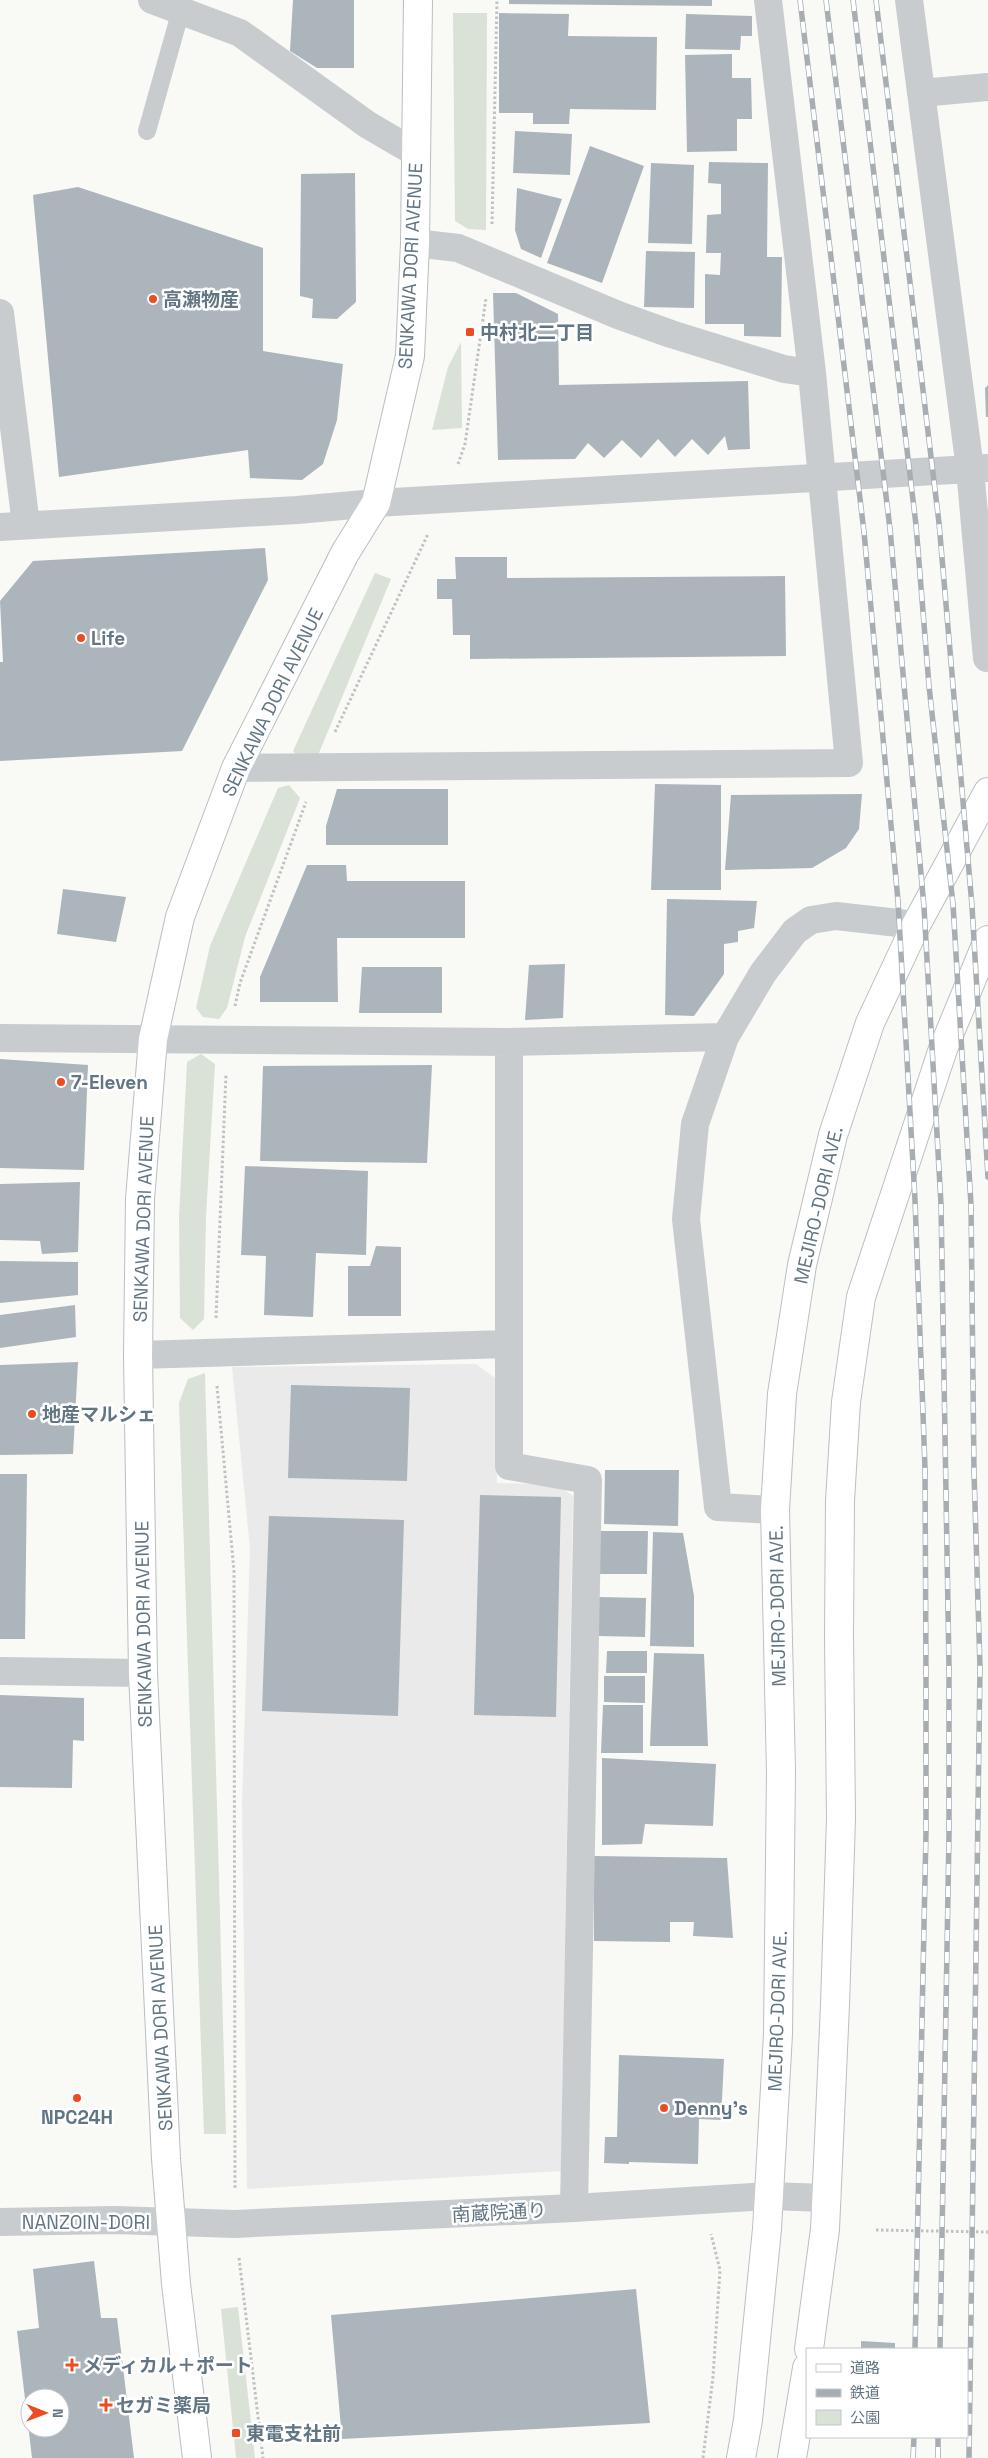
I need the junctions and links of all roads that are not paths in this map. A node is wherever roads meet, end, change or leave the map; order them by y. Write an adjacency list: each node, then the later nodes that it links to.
1 (152, 0): 5 (street)
2 (418, 0): 9 (main road, SENKAWA DORI AVENUE)
3 (768, 0): 12 (street)
4 (909, 0): 7 (street)
5 (181, 10): 8 (lane); 9 (street)
6 (988, 87): 7 (street)
7 (920, 93): 13 (street)
8 (147, 131)
9 (416, 153): 10 (main road, SENKAWA DORI AVENUE)
10 (415, 243): 12 (street); 15 (main road, SENKAWA DORI AVENUE)
11 (0, 313): 16 (street)
12 (812, 373): 14 (street)
13 (979, 469): 14 (street); 17 (street)
14 (822, 477): 15 (street); 18 (street)
15 (376, 503): 16 (street); 18 (main road, SENKAWA DORI AVENUE)
16 (13, 526)
17 (986, 658)
18 (236, 768): 24 (main road, SENKAWA DORI AVENUE)
19 (988, 792): 20 (main road, MEJIRO-DORI AVE.)
20 (916, 925): 22 (street); 28 (main road, MEJIRO-DORI AVE.)
21 (988, 940): 32 (main road)
22 (725, 1037): 25 (street); 28 (street)
23 (0, 1038): 24 (street)
24 (153, 1039): 25 (street); 27 (main road, SENKAWA DORI AVENUE)
25 (509, 1042): 26 (street)
26 (507, 1344): 27 (street); 33 (street)
27 (138, 1355): 30 (main road, SENKAWA DORI AVENUE)
28 (775, 1510): 31 (main road, MEJIRO-DORI AVE.)
29 (0, 1671): 30 (street)
30 (143, 1673): 35 (main road, SENKAWA DORI AVENUE)
31 (768, 2196): 32 (street, 南蔵院通り); 33 (street, 南蔵院通り); 39 (main road, MEJIRO-DORI AVE.)
32 (827, 2198): 36 (main road)
33 (574, 2208): 35 (street, 南蔵院通り)
34 (0, 2222): 35 (street, NANZOIN-DORI)
35 (171, 2222): 38 (main road, SENKAWA DORI AVENUE)
36 (809, 2348)
37 (806, 2374): 40 (main road)
38 (197, 2458)
39 (742, 2458)
40 (792, 2458)

